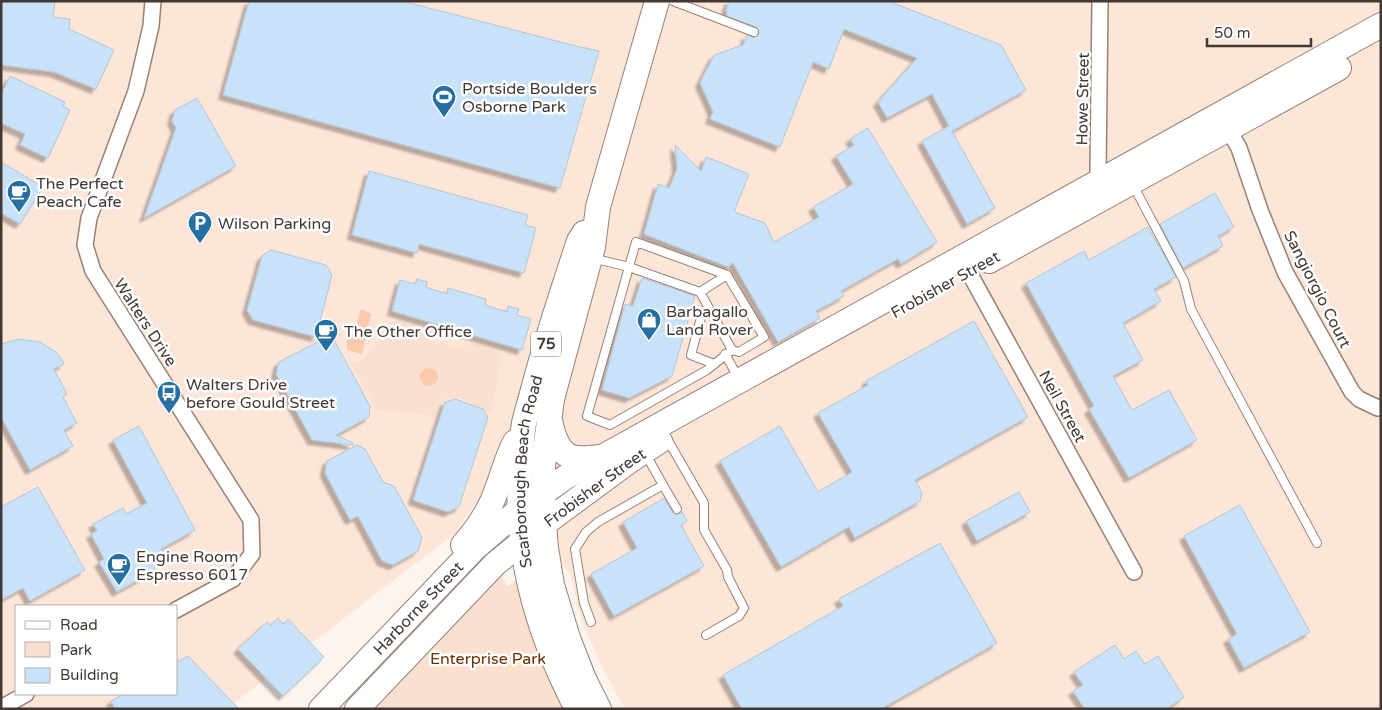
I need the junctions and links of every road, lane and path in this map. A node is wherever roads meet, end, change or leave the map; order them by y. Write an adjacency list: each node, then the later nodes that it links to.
1 (153, 1): 36 (street, Walters Drive)
2 (657, 1): 11 (main road, Scarborough Beach Road / 75)
3 (673, 1): 6 (lane)
4 (1100, 1): 10 (street, Howe Street)
5 (1381, 26): 8 (main road, Frobisher Street)
6 (754, 32)
7 (1381, 44): 8 (main road, Frobisher Street)
8 (1225, 122): 9 (main road, Frobisher Street); 10 (main road, Frobisher Street); 21 (street, Sangiorgio Court)
9 (1132, 183): 10 (main road, Frobisher Street); 33 (lane)
10 (1105, 188): 13 (main road, Frobisher Street)
11 (598, 207): 12 (main road, Scarborough Beach Road / 75); 23 (main road, Scarborough Beach Road / 75)
12 (590, 258): 14 (lane); 22 (main road, Scarborough Beach Road / 75)
13 (965, 265): 20 (main road, Frobisher Street); 24 (main road, Frobisher Street); 34 (street, Neil Street)
14 (629, 267): 15 (lane); 16 (lane); 19 (lane)
15 (727, 275): 16 (lane); 18 (lane)
16 (700, 292): 17 (lane)
17 (710, 310): 18 (lane); 19 (lane)
18 (728, 352): 19 (lane); 20 (lane)
19 (714, 364)
20 (740, 380): 26 (main road, Frobisher Street)
21 (1381, 407)
22 (549, 416): 26 (main road); 28 (main road, Scarborough Beach Road / 75)
23 (524, 423): 30 (main road, Scarborough Beach Road / 75); 35 (main road)
24 (666, 437): 25 (main road, Frobisher Street); 38 (lane)
25 (644, 451): 27 (lane); 31 (main road, Frobisher Street)
26 (602, 457): 28 (main road, Frobisher Street)
27 (663, 485): 29 (lane); 37 (lane)
28 (543, 493): 30 (main road, Frobisher Street); 31 (main road, Scarborough Beach Road / 75)
29 (677, 509)
30 (519, 510): 32 (main road, Scarborough Beach Road / 75); 35 (main road, Harborne Street)
31 (544, 524): 32 (main road, Frobisher Street); 44 (main road, Scarborough Beach Road / 75)
32 (521, 542): 42 (main road, Harborne Street); 43 (main road, Scarborough Beach Road / 75)
33 (1316, 543)
34 (1134, 572)
35 (450, 574): 41 (main road, Harborne Street)
36 (178, 609)
37 (591, 622)
38 (706, 635)
39 (24, 695): 40 (street)
40 (1, 708)
41 (321, 709)
42 (357, 709)
43 (577, 709)
44 (599, 709)

